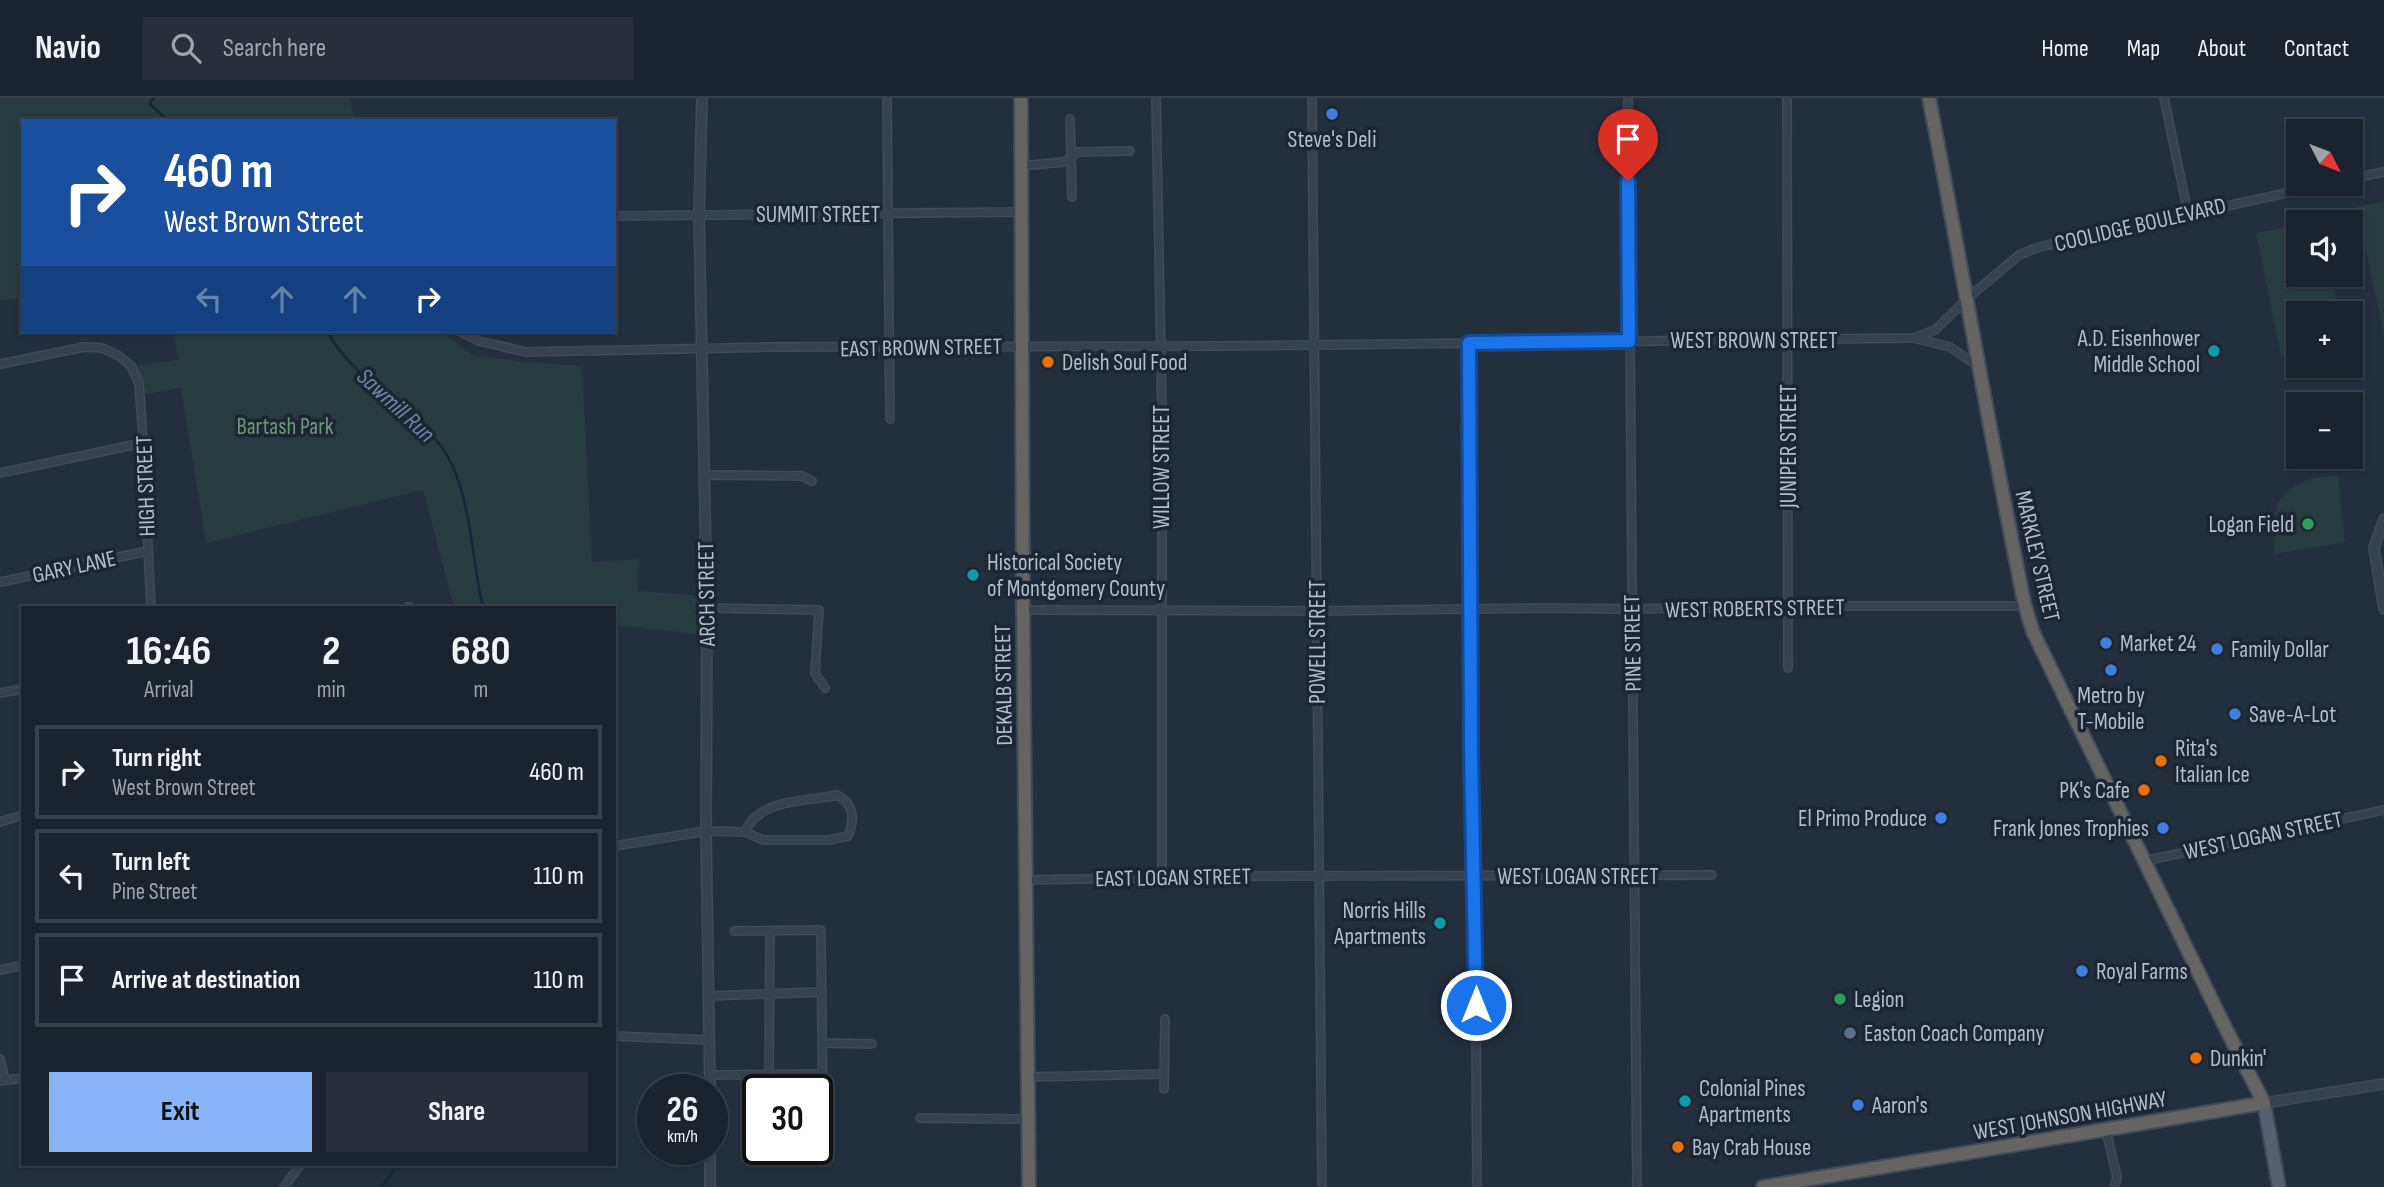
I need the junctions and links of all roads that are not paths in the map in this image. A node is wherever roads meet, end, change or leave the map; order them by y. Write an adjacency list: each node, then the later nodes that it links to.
1 (702, 98): 21 (street, ARCH STREET)
2 (887, 98): 20 (street)
3 (1021, 98): 13 (highway, DEKALB STREET)
4 (1156, 98): 31 (street, WILLOW STREET)
5 (1312, 98): 29 (street, POWELL STREET)
6 (1628, 98): 27 (street, PINE STREET)
7 (1787, 98): 26 (street, JUNIPER STREET)
8 (1929, 98): 23 (highway, MARKLEY STREET)
9 (2164, 98): 19 (street)
10 (1070, 119): 12 (street)
11 (1130, 152): 12 (street)
12 (1071, 155): 13 (street); 17 (street)
13 (1021, 166): 18 (highway, DEKALB STREET)
14 (2384, 172): 15 (street)
15 (2363, 176)
16 (2286, 193): 19 (street, COOLIDGE BOULEVARD)
17 (1072, 197)
18 (1022, 212): 20 (street, SUMMIT STREET); 30 (highway, DEKALB STREET)
19 (2188, 213): 23 (street, COOLIDGE BOULEVARD)
20 (888, 214): 21 (street, SUMMIT STREET); 33 (street)
21 (699, 215): 22 (street, SUMMIT STREET); 32 (street, ARCH STREET)
22 (616, 216)
23 (1968, 298): 25 (street, WEST BROWN STREET); 35 (highway, MARKLEY STREET)
24 (463, 333): 32 (street, EAST BROWN STREET)
25 (1914, 338): 26 (street, WEST BROWN STREET); 35 (street)
26 (1788, 340): 27 (street, WEST BROWN STREET); 45 (street, JUNIPER STREET)
27 (1629, 341): 28 (street, WEST BROWN STREET); 50 (street, PINE STREET)
28 (1469, 343): 29 (street, WEST BROWN STREET); 49 (street)
29 (1315, 344): 31 (street, EAST BROWN STREET); 53 (street, POWELL STREET)
30 (1022, 345): 31 (street, EAST BROWN STREET); 33 (street, EAST BROWN STREET); 51 (highway, DEKALB STREET)
31 (1160, 345): 52 (street, WILLOW STREET)
32 (702, 348): 33 (street, EAST BROWN STREET); 39 (street, ARCH STREET)
33 (888, 348): 36 (street)
34 (0, 364): 37 (street, HIGH STREET)
35 (1980, 368): 46 (highway, MARKLEY STREET)
36 (890, 419)
37 (142, 443): 38 (street); 42 (street, HIGH STREET)
38 (0, 473)
39 (704, 475): 40 (street); 47 (street, ARCH STREET)
40 (812, 481)
41 (2384, 519): 48 (street)
42 (148, 551): 43 (street, GARY LANE); 44 (street, HIGH STREET)
43 (0, 582)
44 (151, 606)
45 (1789, 606): 46 (street, WEST ROBERTS STREET); 50 (street, WEST ROBERTS STREET); 54 (street, JUNIPER STREET)
46 (2025, 606): 64 (highway, MARKLEY STREET)
47 (706, 608): 55 (street); 61 (street, ARCH STREET)
48 (2384, 608)
49 (1470, 609): 50 (street, WEST ROBERTS STREET); 53 (street, WEST ROBERTS STREET); 67 (street)
50 (1631, 609): 65 (street, PINE STREET)
51 (1023, 610): 52 (street, WEST ROBERTS STREET); 70 (highway, DEKALB STREET)
52 (1161, 611): 53 (street, WEST ROBERTS STREET); 69 (street, WILLOW STREET)
53 (1317, 611): 66 (street, POWELL STREET)
54 (1788, 668)
55 (825, 688)
56 (21, 689): 57 (street)
57 (0, 693)
58 (2384, 810): 64 (street, WEST LOGAN STREET)
59 (21, 816): 60 (street)
60 (0, 822)
61 (706, 831): 62 (street); 63 (street); 77 (street, ARCH STREET)
62 (744, 832): 62 (street)
63 (616, 846)
64 (2143, 861): 93 (highway, MARKLEY STREET)
65 (1634, 875): 67 (street, WEST LOGAN STREET); 68 (street, WEST LOGAN STREET); 105 (street, PINE STREET)
66 (1318, 876): 67 (street, WEST LOGAN STREET); 69 (street, EAST LOGAN STREET); 103 (street, POWELL STREET)
67 (1475, 876): 104 (street)
68 (1712, 876)
69 (1162, 878): 70 (street, EAST LOGAN STREET)
70 (1028, 880): 88 (highway, DEKALB STREET)
71 (734, 931): 72 (street)
72 (770, 932): 75 (street); 76 (street)
73 (21, 965): 74 (street)
74 (0, 970)
75 (822, 992): 76 (street); 81 (street)
76 (769, 993): 77 (street); 85 (street)
77 (709, 996): 80 (street, ARCH STREET)
78 (1165, 1019): 87 (street)
79 (616, 1036): 80 (street)
80 (710, 1040): 84 (street, ARCH STREET)
81 (822, 1043): 82 (street); 86 (street)
82 (872, 1044)
83 (0, 1059): 90 (street)
84 (710, 1074)
85 (769, 1074)
86 (822, 1074)
87 (1164, 1074): 88 (street); 92 (street)
88 (1029, 1077): 95 (highway, DEKALB STREET)
89 (21, 1078): 90 (street)
90 (2, 1080)
91 (2384, 1084): 93 (street, WEST JOHNSON HIGHWAY)
92 (1164, 1089)
93 (2264, 1103): 96 (highway, WEST JOHNSON HIGHWAY); 108 (main road)
94 (920, 1118): 95 (street)
95 (1030, 1119): 102 (highway, DEKALB STREET)
96 (2106, 1130): 99 (highway, WEST JOHNSON HIGHWAY); 107 (street)
97 (710, 1165): 101 (street)
98 (300, 1166): 100 (street)
99 (1823, 1182): 106 (highway, WEST JOHNSON HIGHWAY)
100 (284, 1187)
101 (710, 1187)
102 (1029, 1187)
103 (1322, 1187)
104 (1477, 1187)
105 (1637, 1187)
106 (1763, 1187)
107 (2115, 1187)
108 (2280, 1187)

